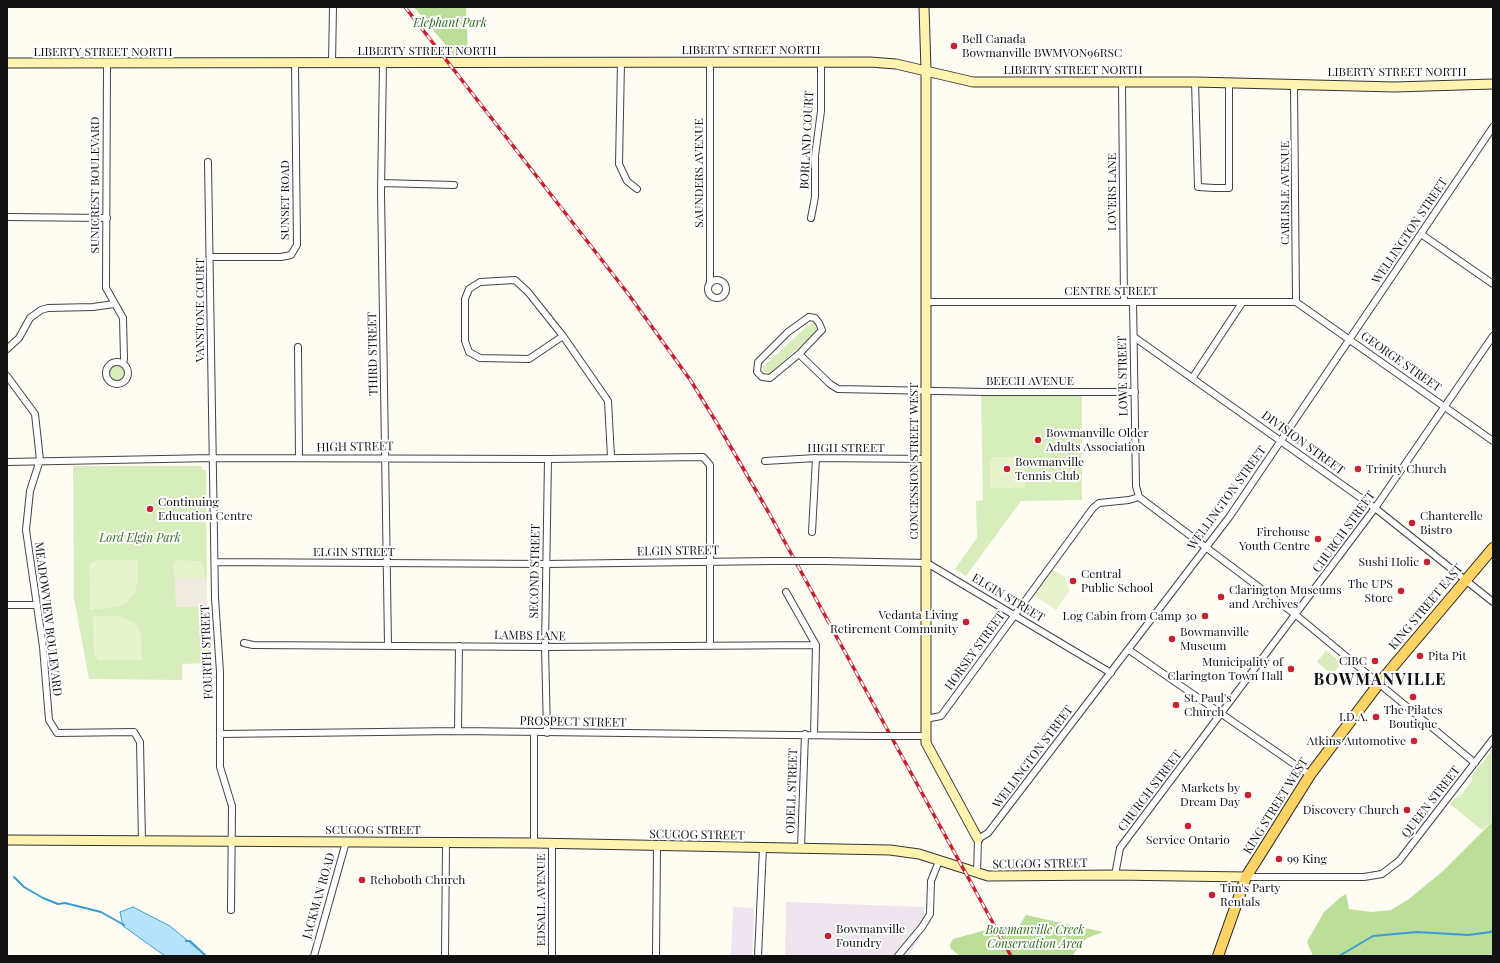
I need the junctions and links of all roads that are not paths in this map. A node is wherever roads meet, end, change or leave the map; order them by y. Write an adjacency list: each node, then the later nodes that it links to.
1 (333, 7): 3 (street)
2 (924, 7): 11 (street, CONCESSION STREET WEST)
3 (332, 62): 4 (street, LIBERTY STREET NORTH); 8 (street, LIBERTY STREET NORTH)
4 (383, 62): 5 (street, LIBERTY STREET NORTH); 19 (street, THIRD STREET)
5 (621, 62): 9 (street, LIBERTY STREET NORTH); 21 (street)
6 (821, 62): 9 (street, LIBERTY STREET NORTH); 11 (street, LIBERTY STREET NORTH); 24 (street, BORLAND COURT)
7 (7, 63): 10 (street, LIBERTY STREET NORTH)
8 (295, 63): 10 (street, LIBERTY STREET NORTH); 26 (street, SUNSET ROAD)
9 (710, 63): 27 (street, SAUNDERS AVENUE)
10 (107, 64): 23 (street, SUNICREST BOULEVARD)
11 (926, 70): 12 (street, LIBERTY STREET NORTH); 29 (street, CONCESSION STREET WEST)
12 (1122, 82): 13 (street, LIBERTY STREET NORTH); 30 (street, LOVERS LANE)
13 (1195, 82): 14 (street, LIBERTY STREET NORTH); 14 (street)
14 (1229, 83): 15 (street, LIBERTY STREET NORTH)
15 (1294, 84): 16 (street, LIBERTY STREET NORTH); 32 (street, CARLISLE AVENUE)
16 (1493, 84)
17 (1493, 128): 25 (street, WELLINGTON STREET)
18 (208, 162): 26 (street, VANSTONE COURT)
19 (381, 183): 20 (street); 50 (street, THIRD STREET)
20 (454, 185)
21 (637, 189)
22 (7, 217): 23 (street)
23 (107, 218): 34 (street, SUNICREST BOULEVARD)
24 (811, 218)
25 (1421, 234): 28 (street); 38 (street, WELLINGTON STREET)
26 (211, 257): 52 (street, VANSTONE COURT)
27 (710, 283)
28 (1493, 284)
29 (925, 302): 30 (street, CENTRE STREET); 45 (street, CONCESSION STREET WEST)
30 (1124, 302): 31 (street, CENTRE STREET)
31 (1133, 302): 33 (street, CENTRE STREET); 36 (street, LOWE STREET)
32 (1296, 302): 33 (street, CENTRE STREET); 38 (street, GEORGE STREET)
33 (1242, 303): 44 (street)
34 (114, 304): 40 (street); 42 (street, SUNICREST BOULEVARD)
35 (563, 336): 35 (street); 51 (street)
36 (1134, 336): 44 (street, DIVISION STREET); 46 (street, LOWE STREET)
37 (1493, 336): 47 (street, CHURCH STREET)
38 (1350, 340): 47 (street, GEORGE STREET); 48 (street, WELLINGTON STREET)
39 (298, 347): 53 (street)
40 (7, 349)
41 (799, 354): 41 (street); 45 (street, BEECH AVENUE)
42 (123, 364)
43 (7, 376): 57 (street, MEADOWVIEW BOULEVARD)
44 (1193, 377): 48 (street, DIVISION STREET)
45 (926, 391): 46 (street, BEECH AVENUE); 56 (street, CONCESSION STREET WEST)
46 (1135, 392): 60 (street, LOWE STREET)
47 (1445, 407): 49 (street, GEORGE STREET); 61 (street, CHURCH STREET)
48 (1281, 441): 61 (street, DIVISION STREET); 63 (street, WELLINGTON STREET)
49 (1493, 441)
50 (385, 457): 53 (street, HIGH STREET); 55 (street, HIGH STREET); 67 (street, THIRD STREET)
51 (611, 457): 55 (street, HIGH STREET); 65 (street, HIGH STREET)
52 (214, 458): 53 (street, HIGH STREET); 57 (street, HIGH STREET); 66 (street, FOURTH STREET)
53 (300, 458)
54 (816, 458): 56 (street, HIGH STREET); 58 (street, HIGH STREET); 62 (street)
55 (548, 459): 69 (street, SECOND STREET)
56 (927, 459): 68 (street, CONCESSION STREET WEST)
57 (40, 460): 59 (street, HIGH STREET); 74 (street, MEADOWVIEW BOULEVARD)
58 (765, 461)
59 (7, 462)
60 (1139, 497): 63 (street); 75 (street, HORSEY STREET)
61 (1375, 508): 70 (street, DIVISION STREET); 76 (street, CHURCH STREET)
62 (812, 532)
63 (1206, 546): 76 (street); 83 (street, WELLINGTON STREET)
64 (1493, 548): 70 (main road, KING STREET EAST)
65 (711, 561): 68 (street, ELGIN STREET, bridge); 69 (street, ELGIN STREET); 80 (street)
66 (215, 562): 67 (street, ELGIN STREET); 91 (street, FOURTH STREET)
67 (386, 563): 69 (street, ELGIN STREET); 79 (street, THIRD STREET)
68 (927, 563): 75 (street, ELGIN STREET); 87 (street, CONCESSION STREET WEST)
69 (546, 564): 82 (street, SECOND STREET)
70 (1466, 580): 72 (street, DIVISION STREET); 85 (main road, KING STREET EAST)
71 (786, 592): 78 (street)
72 (1493, 602)
73 (7, 605): 74 (street)
74 (36, 605): 100 (street, MEADOWVIEW BOULEVARD)
75 (1014, 615): 84 (street, ELGIN STREET); 87 (street, HORSEY STREET)
76 (1296, 615): 85 (street); 86 (street, CHURCH STREET)
77 (244, 643): 79 (street, LAMBS LANE)
78 (816, 644): 80 (street, LAMBS LANE); 93 (street)
79 (388, 645): 81 (street, LAMBS LANE)
80 (710, 645): 82 (street, LAMBS LANE)
81 (459, 646): 82 (street, LAMBS LANE); 88 (street)
82 (545, 648): 90 (street, SECOND STREET)
83 (1129, 650): 84 (street, WELLINGTON STREET); 86 (street)
84 (1111, 672): 98 (street, WELLINGTON STREET)
85 (1380, 682): 96 (street); 97 (main road, KING STREET WEST)
86 (1222, 714): 97 (street); 112 (street, CHURCH STREET)
87 (925, 719): 94 (street, CONCESSION STREET WEST)
88 (458, 731): 89 (street, PROSPECT STREET); 91 (street, PROSPECT STREET)
89 (534, 732): 90 (street, PROSPECT STREET); 104 (street)
90 (547, 732): 92 (street, PROSPECT STREET)
91 (220, 734): 102 (street, FOURTH STREET)
92 (805, 734): 93 (street, PROSPECT STREET); 108 (street, ODELL STREET)
93 (814, 735): 94 (street, PROSPECT STREET, bridge)
94 (926, 736): 98 (street, CONCESSION STREET WEST)
95 (1493, 739): 96 (street, QUEEN STREET)
96 (1475, 763): 111 (street, QUEEN STREET)
97 (1310, 774): 113 (main road, KING STREET WEST)
98 (978, 839): 110 (street)
99 (7, 840): 100 (street, SCUGOG STREET)
100 (142, 842): 102 (street, SCUGOG STREET)
101 (346, 842): 102 (street, SCUGOG STREET); 103 (street, SCUGOG STREET); 116 (street, JACKMAN ROAD)
102 (232, 843): 114 (street, FOURTH STREET)
103 (446, 843): 104 (street, SCUGOG STREET); 117 (street)
104 (534, 843): 105 (street, SCUGOG STREET)
105 (552, 843): 106 (street, SCUGOG STREET); 118 (street, EDSALL AVENUE)
106 (657, 846): 107 (street, SCUGOG STREET); 119 (street)
107 (763, 848): 108 (street, SCUGOG STREET); 120 (street)
108 (801, 848): 109 (street, SCUGOG STREET)
109 (939, 861): 110 (street, SCUGOG STREET); 121 (street)
110 (977, 873): 112 (street, SCUGOG STREET)
111 (1382, 874): 113 (street, SCUGOG STREET)
112 (1115, 875): 113 (street, SCUGOG STREET)
113 (1246, 877): 115 (main road, KING STREET WEST)
114 (232, 910)
115 (1219, 951)
116 (314, 956)
117 (445, 956)
118 (552, 956)
119 (656, 956)
120 (758, 956)
121 (898, 956)

